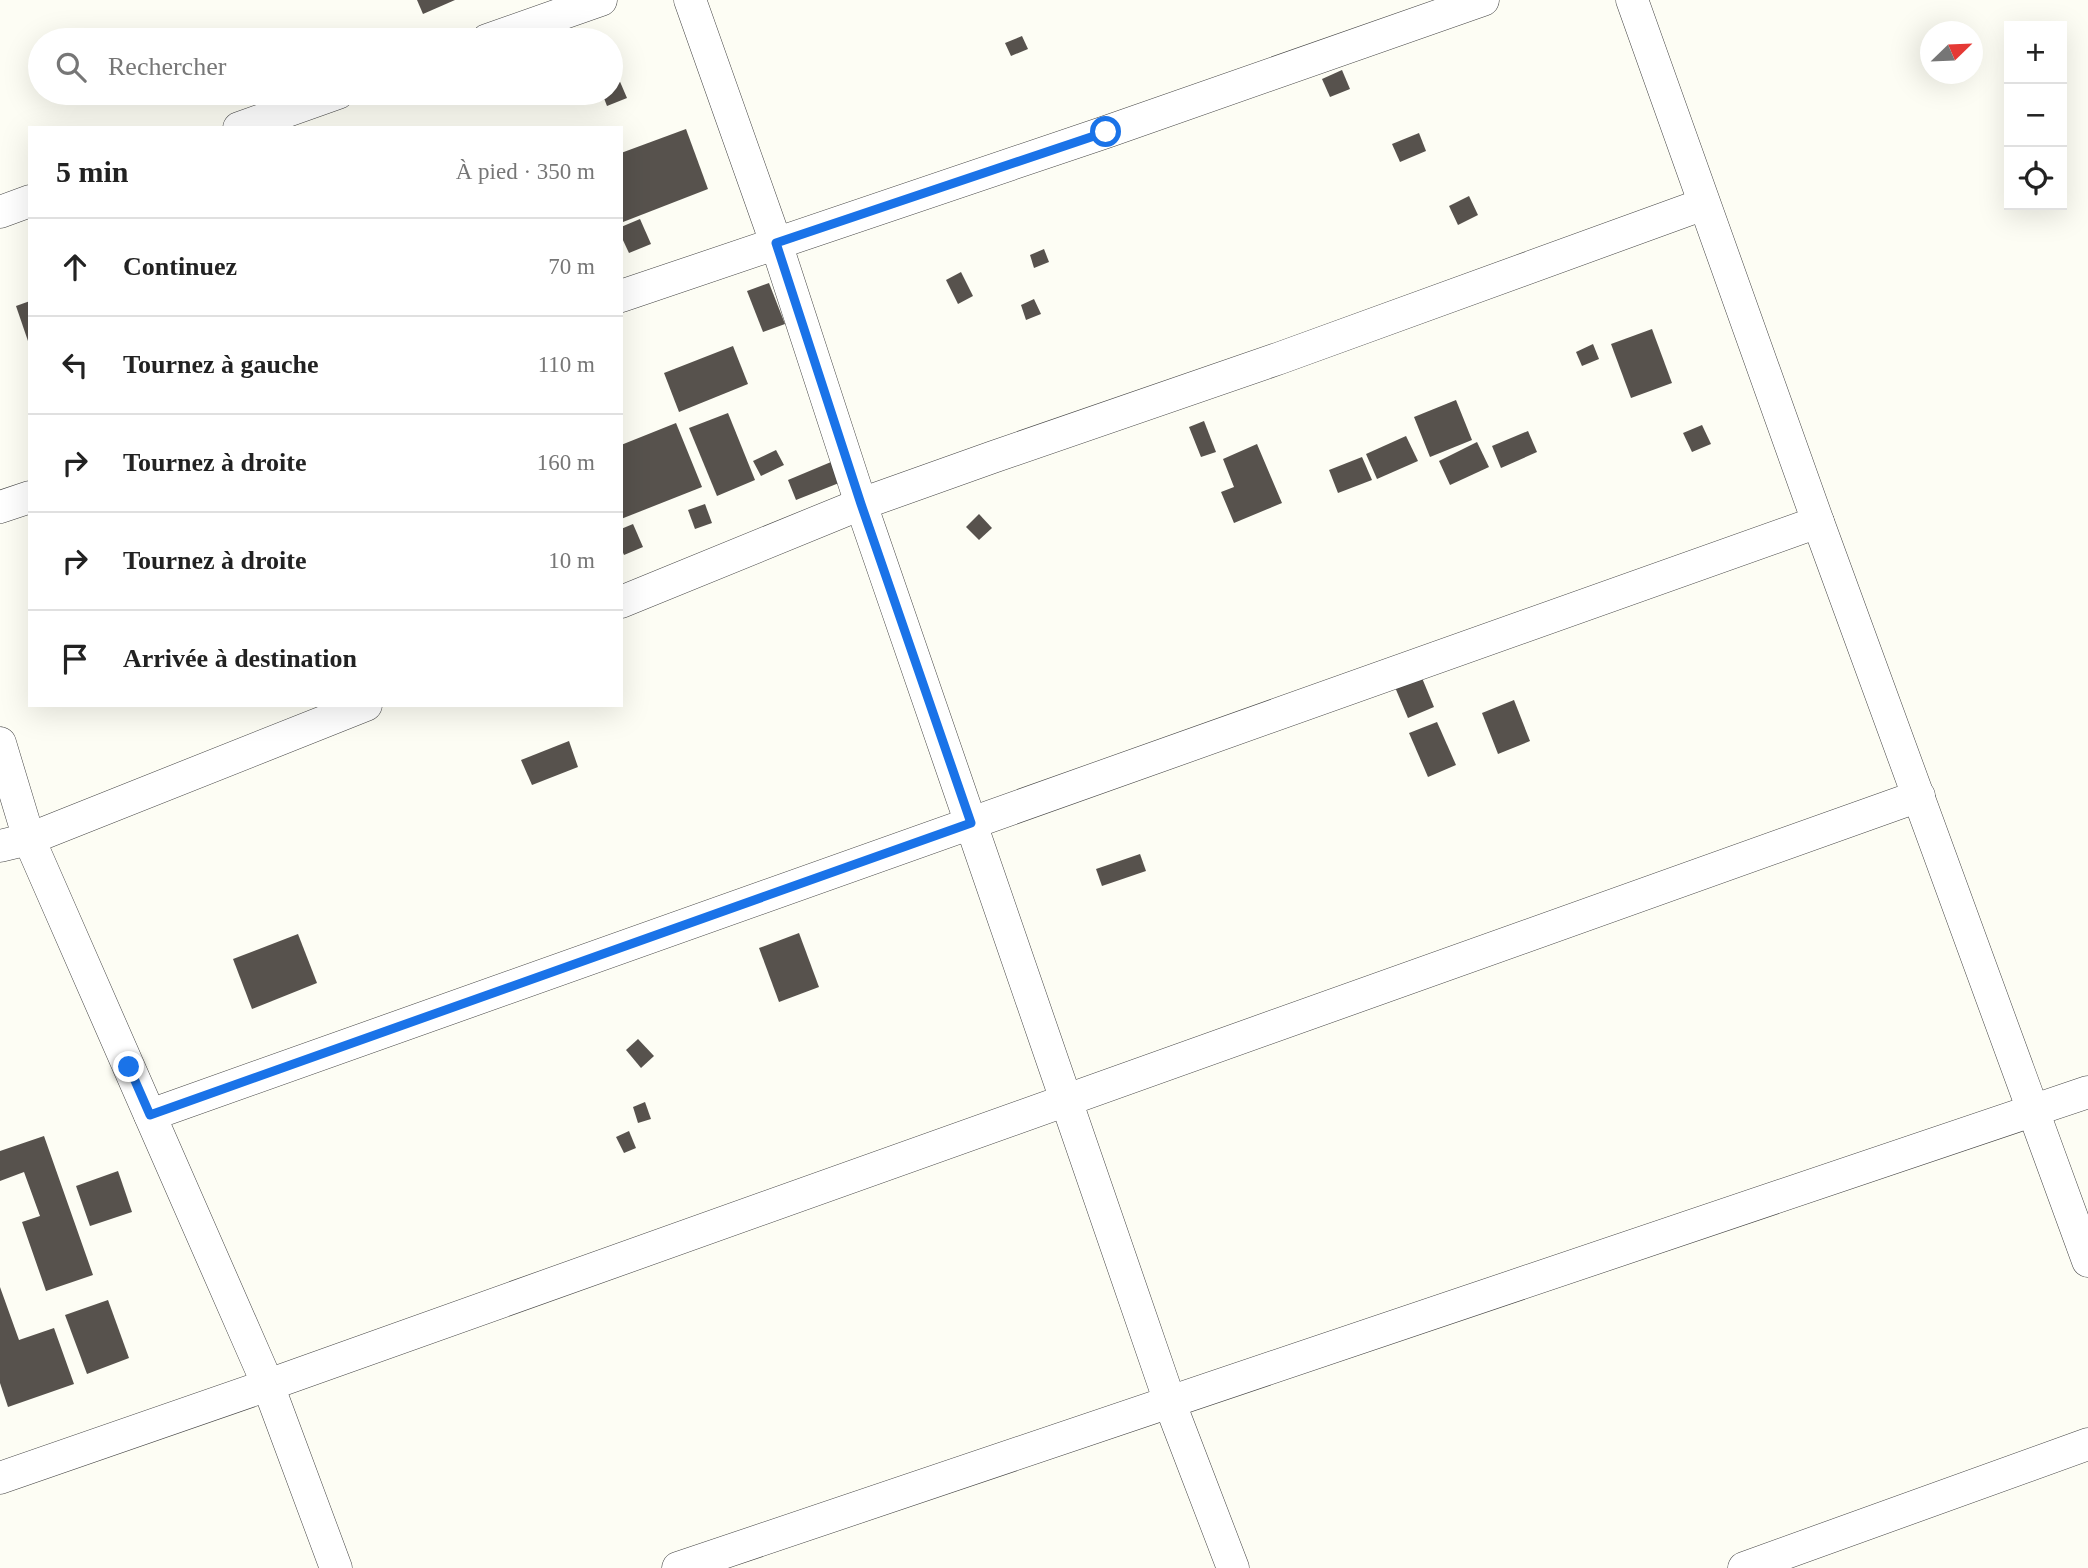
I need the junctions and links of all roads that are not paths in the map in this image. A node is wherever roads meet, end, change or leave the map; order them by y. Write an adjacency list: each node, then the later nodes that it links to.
1 (601, 0): 5 (street)
2 (690, 0): 11 (street)
3 (1483, 0): 11 (street)
4 (1632, 0): 9 (street)
5 (521, 28)
6 (304, 105): 7 (street)
7 (245, 126)
8 (28, 202): 10 (street)
9 (1704, 204): 14 (street); 16 (street)
10 (0, 212)
11 (776, 243): 12 (street); 14 (street)
12 (623, 295)
13 (28, 497): 15 (street)
14 (861, 504): 17 (street); 21 (street)
15 (0, 507)
16 (1818, 522): 20 (street); 21 (street)
17 (623, 601)
18 (361, 707): 22 (street)
19 (0, 743): 22 (street)
20 (1919, 796): 24 (street); 25 (street)
21 (971, 823): 24 (street); 26 (street)
22 (14, 843): 26 (street)
23 (2088, 1092): 25 (street)
24 (1067, 1100): 28 (street); 29 (street)
25 (2033, 1110): 27 (street); 29 (street)
26 (150, 1115): 28 (street)
27 (2088, 1261)
28 (268, 1385): 31 (street); 32 (street)
29 (1171, 1402): 33 (street); 34 (street)
30 (2088, 1444): 35 (street)
31 (0, 1478)
32 (336, 1568)
33 (678, 1568)
34 (1233, 1568)
35 (1744, 1568)

